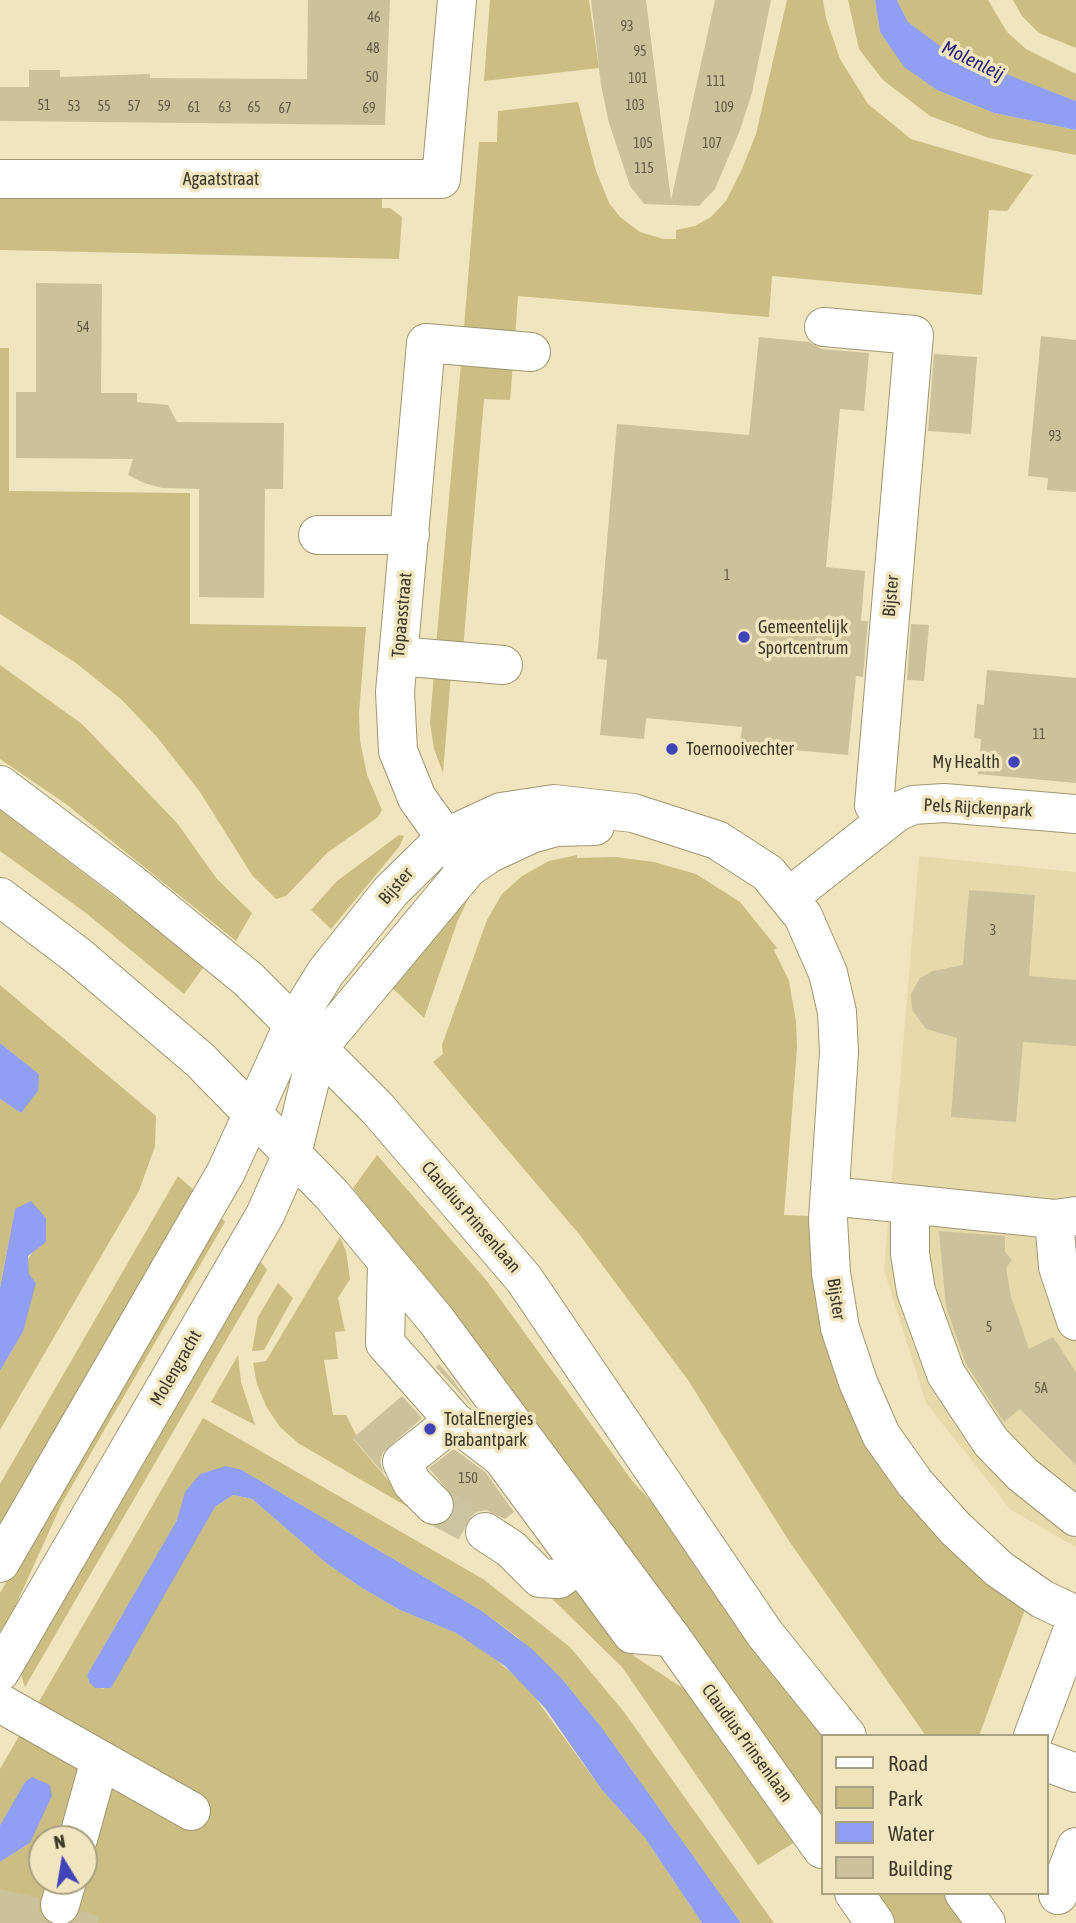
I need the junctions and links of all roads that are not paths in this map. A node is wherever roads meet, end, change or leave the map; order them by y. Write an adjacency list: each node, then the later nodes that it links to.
1 (457, 0): 2 (street, Agaatstraat)
2 (0, 179)
3 (824, 327): 11 (street, Bijster)
4 (531, 352): 6 (street, Topaasstraat)
5 (318, 535): 6 (street)
6 (410, 535): 7 (street, Topaasstraat)
7 (398, 656): 8 (street); 13 (street, Topaasstraat)
8 (503, 665)
9 (0, 785): 17 (street, Claudius Prinsenlaan)
10 (1076, 814): 11 (street, Pels Rijckenpark)
11 (885, 821): 16 (street)
12 (666, 824): 13 (street, Bijster); 14 (street, Bijster); 16 (street, Bijster)
13 (444, 838): 14 (street, Topaasstraat); 17 (street, Bijster)
14 (468, 868): 17 (street, Bijster)
15 (0, 897): 18 (street, Claudius Prinsenlaan)
16 (789, 897): 20 (street, Bijster)
17 (306, 1037): 18 (street); 19 (street, Molengracht); 36 (street, Claudius Prinsenlaan)
18 (254, 1115): 19 (street, Claudius Prinsenlaan); 29 (street)
19 (292, 1154): 23 (street, Claudius Prinsenlaan); 34 (street, Molengracht)
20 (830, 1196): 21 (street); 31 (street, Bijster)
21 (910, 1205): 22 (street); 27 (street)
22 (1065, 1217): 24 (street)
23 (387, 1264): 25 (street); 33 (street, Claudius Prinsenlaan)
24 (1076, 1321)
25 (454, 1421): 26 (street); 30 (street)
26 (434, 1504)
27 (1076, 1517)
28 (485, 1532): 30 (street)
29 (0, 1563)
30 (580, 1563): 33 (street)
31 (1076, 1615)
32 (1076, 1621): 37 (street)
33 (671, 1637): 43 (street, Claudius Prinsenlaan)
34 (0, 1672)
35 (9, 1708): 38 (street)
36 (845, 1734)
37 (1034, 1734)
38 (100, 1760): 41 (street); 42 (street)
39 (1048, 1763): 40 (street)
40 (1076, 1773)
41 (191, 1811)
42 (82, 1825)
43 (820, 1846)
44 (1076, 1847): 47 (street)
45 (855, 1895): 48 (street)
46 (965, 1895): 49 (street)
47 (1058, 1895)
48 (875, 1923)
49 (986, 1923)

